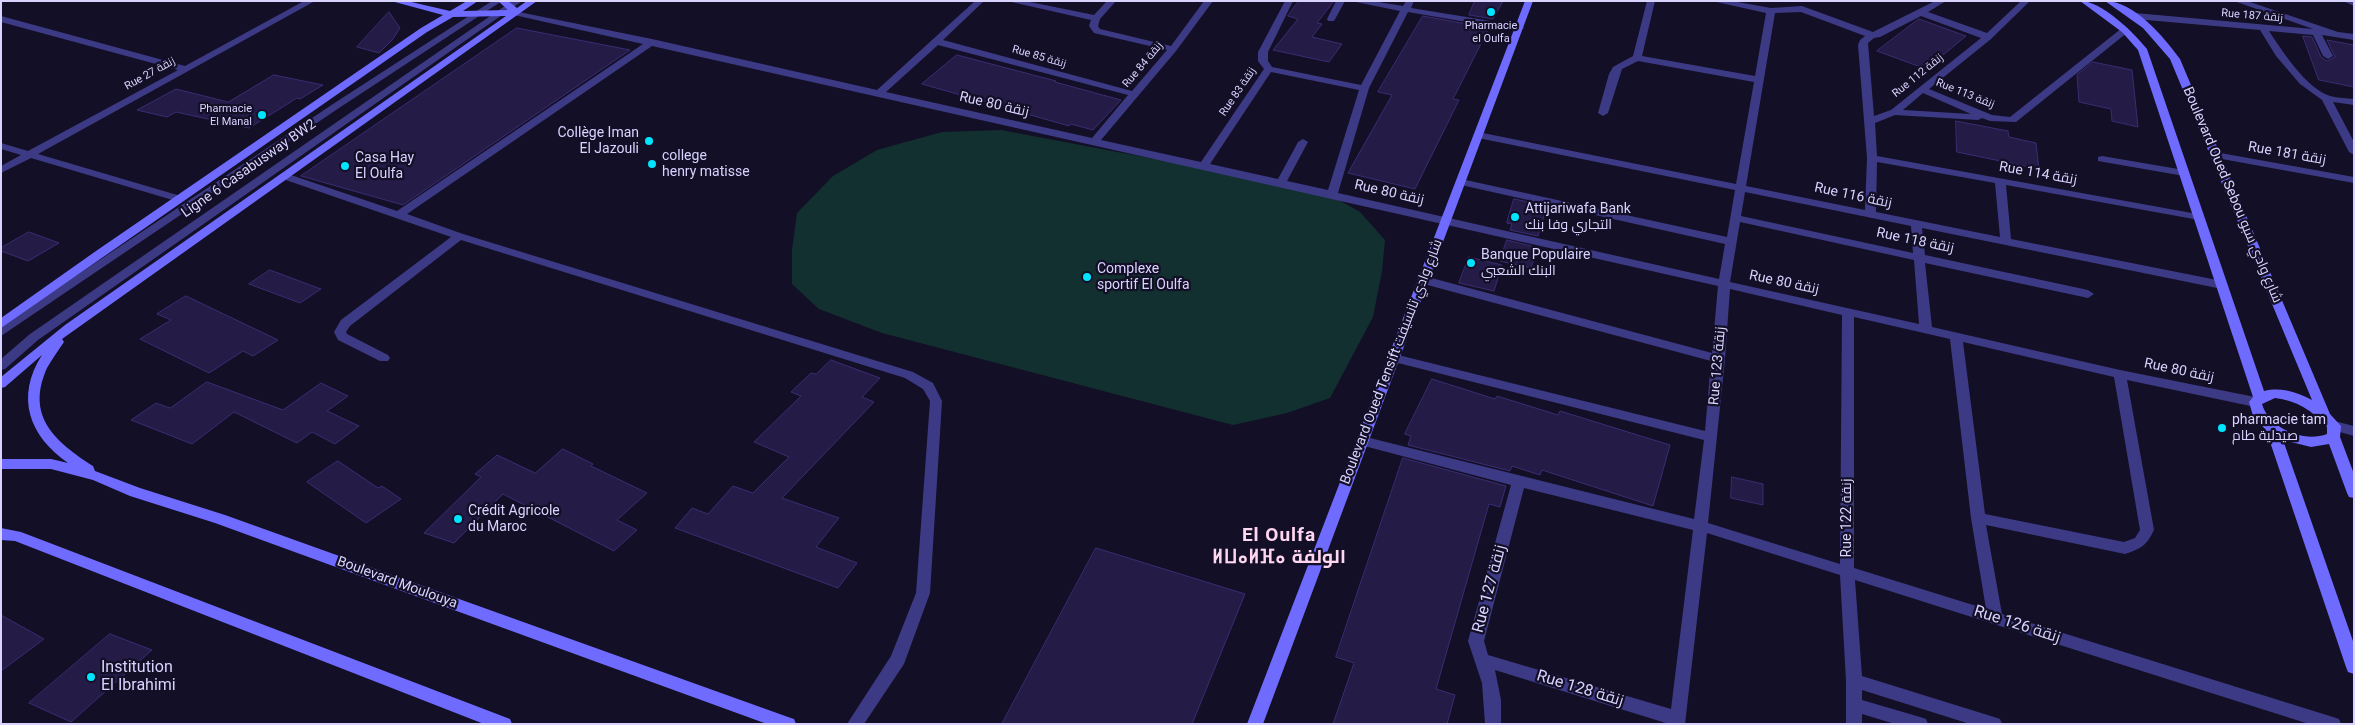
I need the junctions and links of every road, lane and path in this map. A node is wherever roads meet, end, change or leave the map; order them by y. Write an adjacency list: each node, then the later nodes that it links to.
1 (311, 1): 47 (street, Rue 27 زنقة)
2 (394, 1): 28 (street)
3 (474, 1): 28 (street)
4 (533, 1): 23 (street)
5 (980, 1): 43 (street)
6 (1112, 1): 31 (street)
7 (1208, 1): 44 (street, Rue 84 زنقة)
8 (1289, 1): 48 (street, Rue 83 زنقة)
9 (1341, 1): 33 (street)
10 (1355, 1): 24 (street)
11 (1529, 1): 34 (street, Boulevard Oued Tensift شارع وادي تانسيفت)
12 (1651, 1): 46 (street)
13 (1716, 1): 26 (street)
14 (1814, 1): 25 (street)
15 (1942, 1): 27 (street)
16 (2026, 1): 40 (street, Rue 112 زنقة)
17 (2084, 1): 36 (street)
18 (2109, 1): 30 (street, Boulevard Oued Sebou شارع وادي سبو)
19 (2238, 1): 38 (street)
20 (2347, 1): 22 (street)
21 (1016, 2): 31 (street)
22 (2354, 3)
23 (507, 6): 29 (street, Ligne 6 Casabusway BW2); 42 (street, Rue 80 زنقة); 72 (street); 103 (street, Ligne 6 Casabusway BW2)
24 (1408, 6): 34 (street); 50 (street)
25 (1802, 9): 26 (street); 39 (street)
26 (1772, 11): 49 (street, Rue 123 زنقة)
27 (1922, 13): 39 (street); 40 (street)
28 (450, 14): 29 (street); 79 (street)
29 (476, 14): 98 (street, Ligne 6 Casabusway BW2)
30 (2135, 16): 35 (street, Rue 187 زنقة); 66 (street, Boulevard Oued Sebou شارع وادي سبو)
31 (1096, 18): 44 (street)
32 (1, 19): 47 (street)
33 (1331, 19)
34 (1519, 28): 60 (street, Boulevard Oued Tensift شارع وادي تانسيفت)
35 (2263, 28): 37 (street, Rue 187 زنقة); 54 (street)
36 (2125, 30): 58 (street); 71 (street)
37 (2316, 32): 38 (street, Rue 187 زنقة); 45 (street)
38 (2336, 34): 41 (street)
39 (1872, 35): 59 (street)
40 (1988, 37): 51 (street, Rue 112 زنقة)
41 (2354, 37)
42 (652, 42): 52 (street, Rue 80 زنقة); 81 (street)
43 (938, 42): 52 (street); 53 (street, Rue 85 زنقة)
44 (1173, 49): 53 (street, Rue 84 زنقة)
45 (2328, 56)
46 (1637, 58): 49 (street); 57 (street)
47 (186, 69): 65 (street, Rue 27 زنقة)
48 (1269, 69): 50 (street); 69 (street, Rue 83 زنقة)
49 (1760, 80): 77 (street, Rue 123 زنقة)
50 (1364, 88): 78 (street)
51 (1921, 89): 56 (street, Rue 112 زنقة); 58 (street, Rue 113 زنقة)
52 (879, 94): 61 (street, Rue 80 زنقة)
53 (1134, 94): 61 (street, Rue 84 زنقة)
54 (2326, 98): 55 (street); 64 (street)
55 (2354, 102)
56 (1894, 112): 58 (street); 59 (street, Rue 112 زنقة)
57 (1603, 113)
58 (1994, 119)
59 (1870, 121): 67 (street)
60 (1478, 135): 74 (street, Boulevard Oued Tensift شارع وادي تانسيفت); 77 (street, Rue 116 زنقة)
61 (1094, 142): 69 (street, Rue 80 زنقة)
62 (1303, 142): 75 (street)
63 (1, 146): 65 (street)
64 (2354, 152)
65 (30, 154): 70 (street, Rue 27 زنقة); 79 (street)
66 (2215, 155): 73 (street, Rue 181 زنقة); 107 (street, Boulevard Oued Sebou شارع وادي سبو)
67 (1872, 158): 76 (street, Rue 114 زنقة); 80 (street)
68 (2102, 159): 71 (street)
69 (1203, 167): 75 (street, Rue 80 زنقة)
70 (1, 170)
71 (2184, 173): 82 (street)
72 (284, 176): 81 (street); 96 (street)
73 (2354, 180)
74 (1461, 182): 84 (street, Boulevard Oued Tensift شارع وادي تانسيفت); 88 (street)
75 (1281, 183): 78 (street, Rue 80 زنقة)
76 (2000, 183): 82 (street, Rue 114 زنقة); 87 (street)
77 (1740, 188): 80 (street, Rue 116 زنقة); 83 (street, Rue 123 زنقة)
78 (1332, 195): 84 (street, Rue 80 زنقة)
79 (180, 199): 95 (street)
80 (1870, 214): 85 (street, Rue 116 زنقة)
81 (399, 215): 86 (street)
82 (2199, 217): 91 (street)
83 (1735, 218): 88 (street, Rue 123 زنقة); 89 (street, Rue 118 زنقة)
84 (1446, 222): 90 (street, Boulevard Oued Tensift شارع وادي تانسيفت); 92 (street, Rue 80 زنقة)
85 (1916, 224): 87 (street, Rue 116 زنقة); 89 (street)
86 (459, 236): 100 (street); 129 (street)
87 (2006, 241): 91 (street, Rue 116 زنقة)
88 (1732, 242): 92 (street, Rue 123 زنقة)
89 (1919, 257): 93 (street, Rue 118 زنقة); 97 (street)
90 (1424, 280): 101 (street, Boulevard Oued Tensift شارع وادي تانسيفت); 102 (street)
91 (2222, 285): 106 (street)
92 (1724, 286): 94 (street, Rue 80 زنقة); 102 (street, Rue 123 زنقة)
93 (2088, 294)
94 (1848, 312): 97 (street, Rue 80 زنقة); 120 (street, Rue 122 زنقة)
95 (1, 324)
96 (69, 328): 105 (street); 114 (street)
97 (1926, 330): 99 (street, Rue 80 زنقة)
98 (1, 332)
99 (1956, 337): 104 (street, Rue 80 زنقة); 117 (street)
100 (384, 358)
101 (1394, 358): 111 (street); 112 (street, Boulevard Oued Tensift شارع وادي تانسيفت)
102 (1719, 359): 111 (street, Rue 123 زنقة)
103 (1, 366)
104 (2120, 374): 106 (street, Rue 80 زنقة); 117 (street)
105 (1, 384)
106 (2258, 400): 107 (street); 108 (street)
107 (2324, 414): 110 (street)
108 (2272, 428): 110 (street); 123 (street)
109 (2354, 431): 110 (street)
110 (2334, 432): 116 (street)
111 (1711, 437): 118 (street, Rue 123 زنقة)
112 (1362, 441): 115 (street, Rue 126 زنقة); 130 (street, Boulevard Oued Tensift شارع وادي تانسيفت)
113 (1, 464): 114 (street, Boulevard Moulouya)
114 (96, 476): 128 (street, Boulevard Moulouya)
115 (1519, 482): 118 (street, Rue 126 زنقة); 122 (street, Rue 127 زنقة)
116 (2354, 493)
117 (1978, 518): 121 (street)
118 (1701, 526): 120 (street, Rue 126 زنقة); 126 (street, Rue 123 زنقة)
119 (1, 534): 127 (street)
120 (1847, 570): 121 (street, Rue 126 زنقة); 124 (street, Rue 122 زنقة)
121 (1995, 619): 135 (street, Rue 126 زنقة)
122 (1484, 660): 126 (street, Rue 128 زنقة); 131 (street, Rue 127 زنقة)
123 (2354, 667)
124 (1854, 681): 125 (street, Rue 122 زنقة); 134 (street)
125 (1853, 704): 132 (street, Rue 122 زنقة); 133 (street)
126 (1677, 721)
127 (504, 724)
128 (788, 724)
129 (855, 724)
130 (1255, 724)
131 (1493, 724)
132 (1854, 724)
133 (1920, 724)
134 (1994, 724)
135 (2333, 724)

